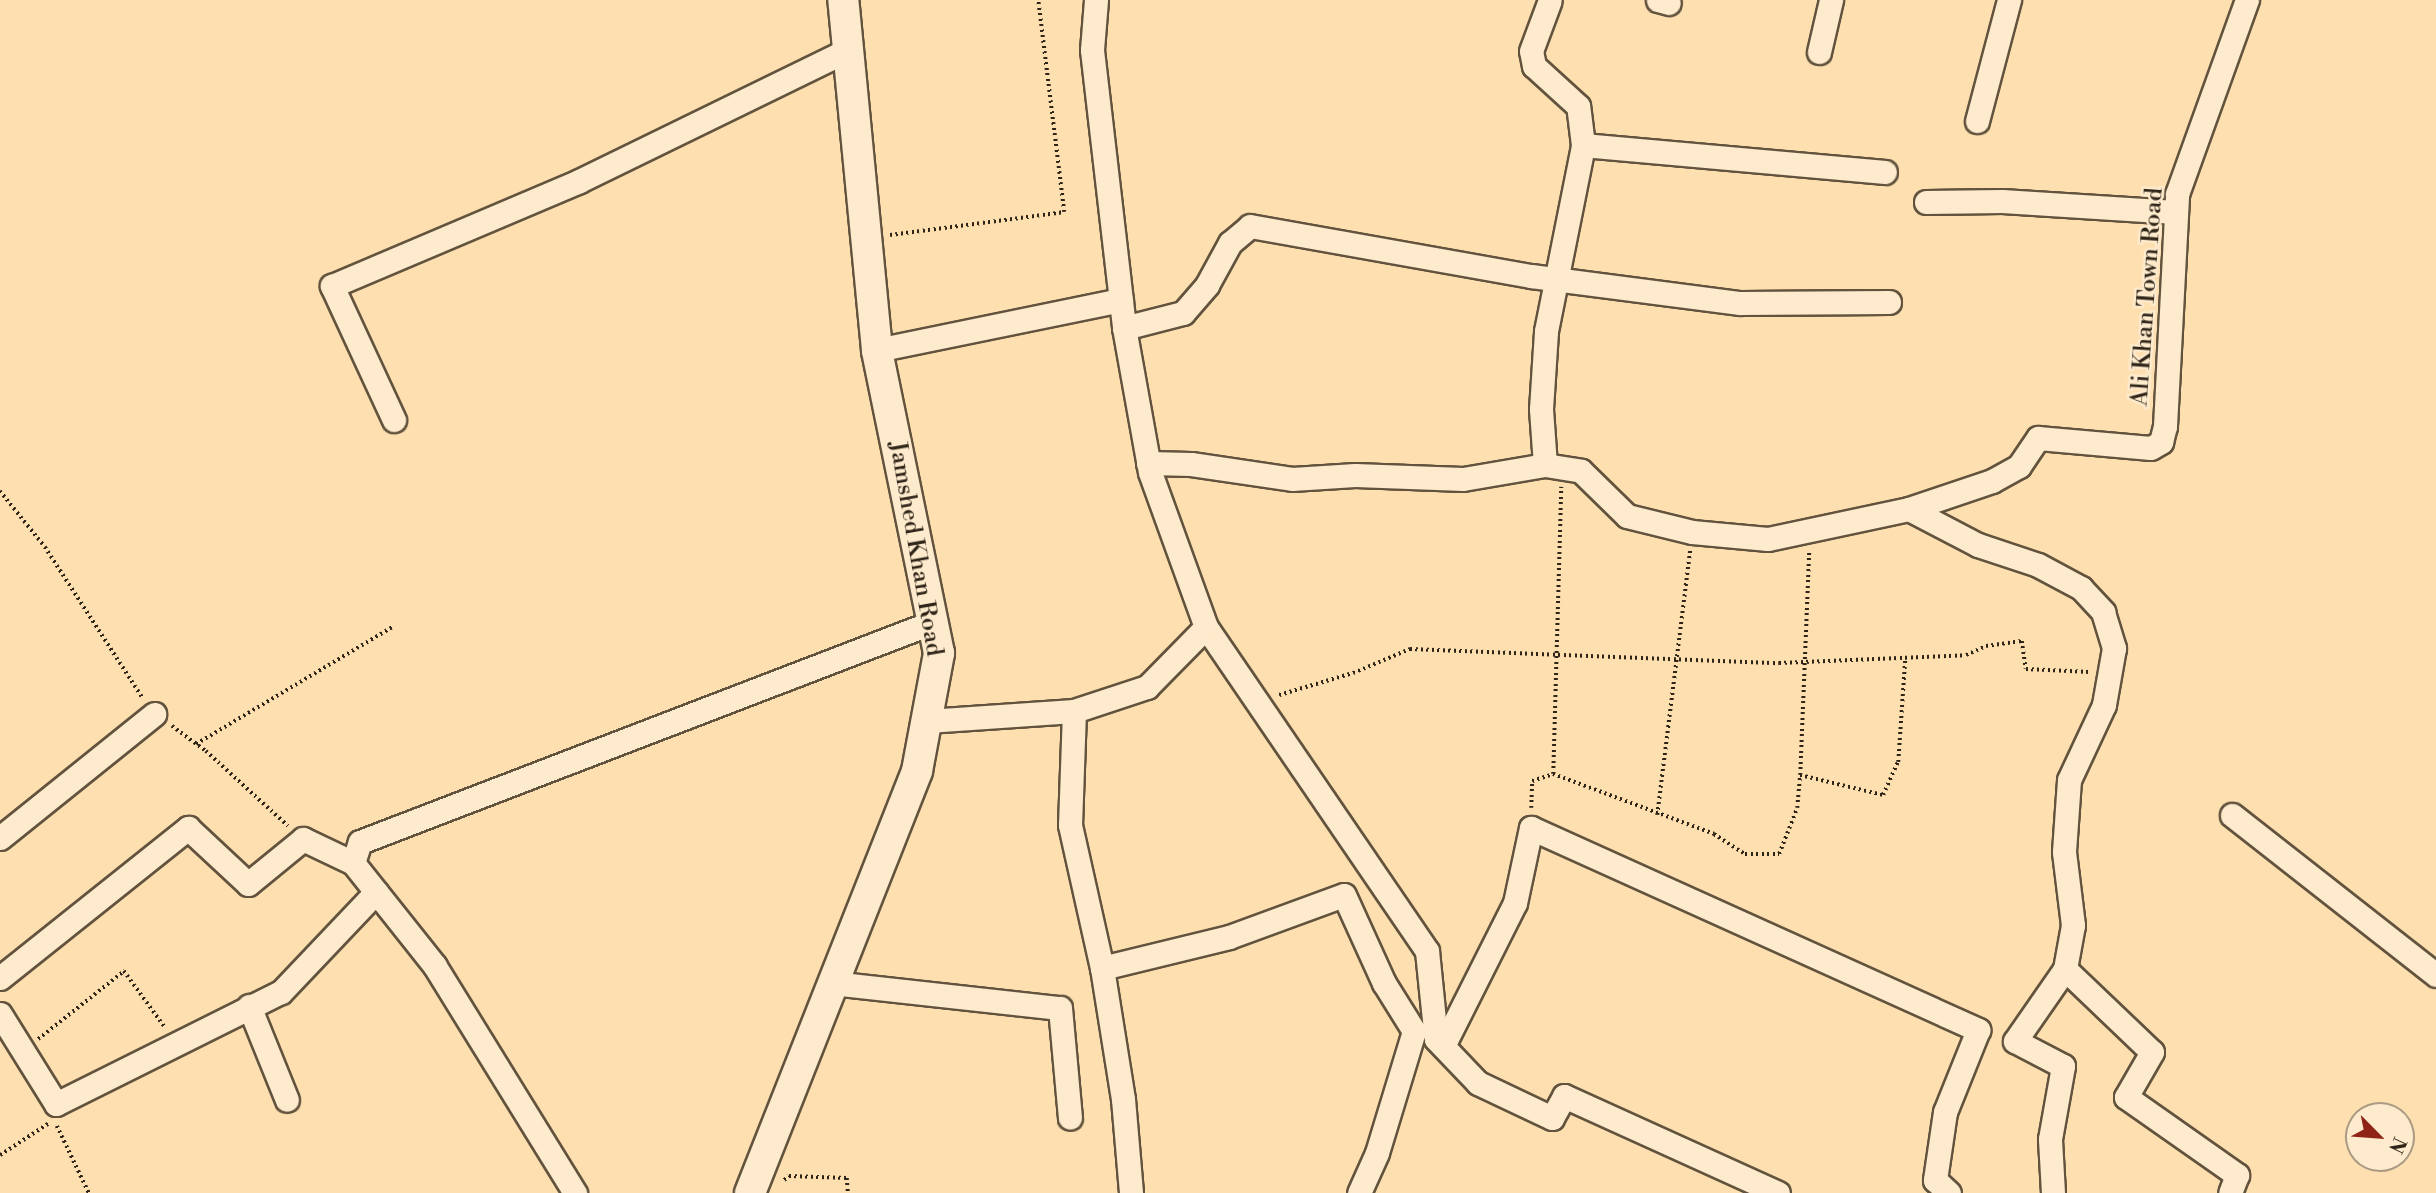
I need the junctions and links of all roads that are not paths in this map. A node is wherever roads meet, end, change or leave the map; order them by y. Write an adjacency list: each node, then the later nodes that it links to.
1 (843, 0): 7 (street, Jamshed Khan Road)
2 (1096, 0): 15 (street)
3 (1550, 0): 10 (street)
4 (1830, 0): 8 (street)
5 (2009, 0): 9 (street)
6 (2248, 0): 13 (street, Ali Khan Town Road)
7 (847, 50): 18 (street, Jamshed Khan Road); 19 (street)
8 (1819, 52)
9 (1978, 121)
10 (1583, 145): 11 (street); 14 (street)
11 (1885, 172)
12 (1926, 202): 13 (street)
13 (2176, 212): 22 (street, Ali Khan Town Road)
14 (1558, 279): 16 (street); 17 (street); 21 (street)
15 (1121, 300): 17 (street); 18 (street)
16 (1889, 302)
17 (1124, 328): 20 (street)
18 (877, 350): 23 (street, Jamshed Khan Road)
19 (394, 420)
20 (1148, 463): 21 (street); 24 (street)
21 (1553, 466): 22 (street)
22 (1909, 509): 33 (street)
23 (933, 622): 27 (street, Jamshed Khan Road); 30 (street)
24 (1206, 626): 25 (street); 39 (street)
25 (1074, 711): 27 (street); 32 (street)
26 (155, 714): 29 (street)
27 (927, 721): 36 (street, Jamshed Khan Road)
28 (2232, 815): 34 (street)
29 (0, 838)
30 (353, 863): 31 (street); 35 (street)
31 (376, 892): 37 (street); 42 (street)
32 (1101, 968): 44 (street); 45 (street)
33 (2065, 969): 48 (street); 49 (street)
34 (2436, 975)
35 (0, 978)
36 (832, 983): 41 (street); 43 (street, Jamshed Khan Road)
37 (249, 1006): 38 (street); 40 (street)
38 (0, 1014)
39 (1443, 1046): 46 (street); 47 (street)
40 (287, 1100)
41 (1070, 1118)
42 (575, 1193)
43 (750, 1193)
44 (1130, 1193)
45 (1359, 1193)
46 (1778, 1193)
47 (1949, 1193)
48 (2053, 1193)
49 (2230, 1193)

